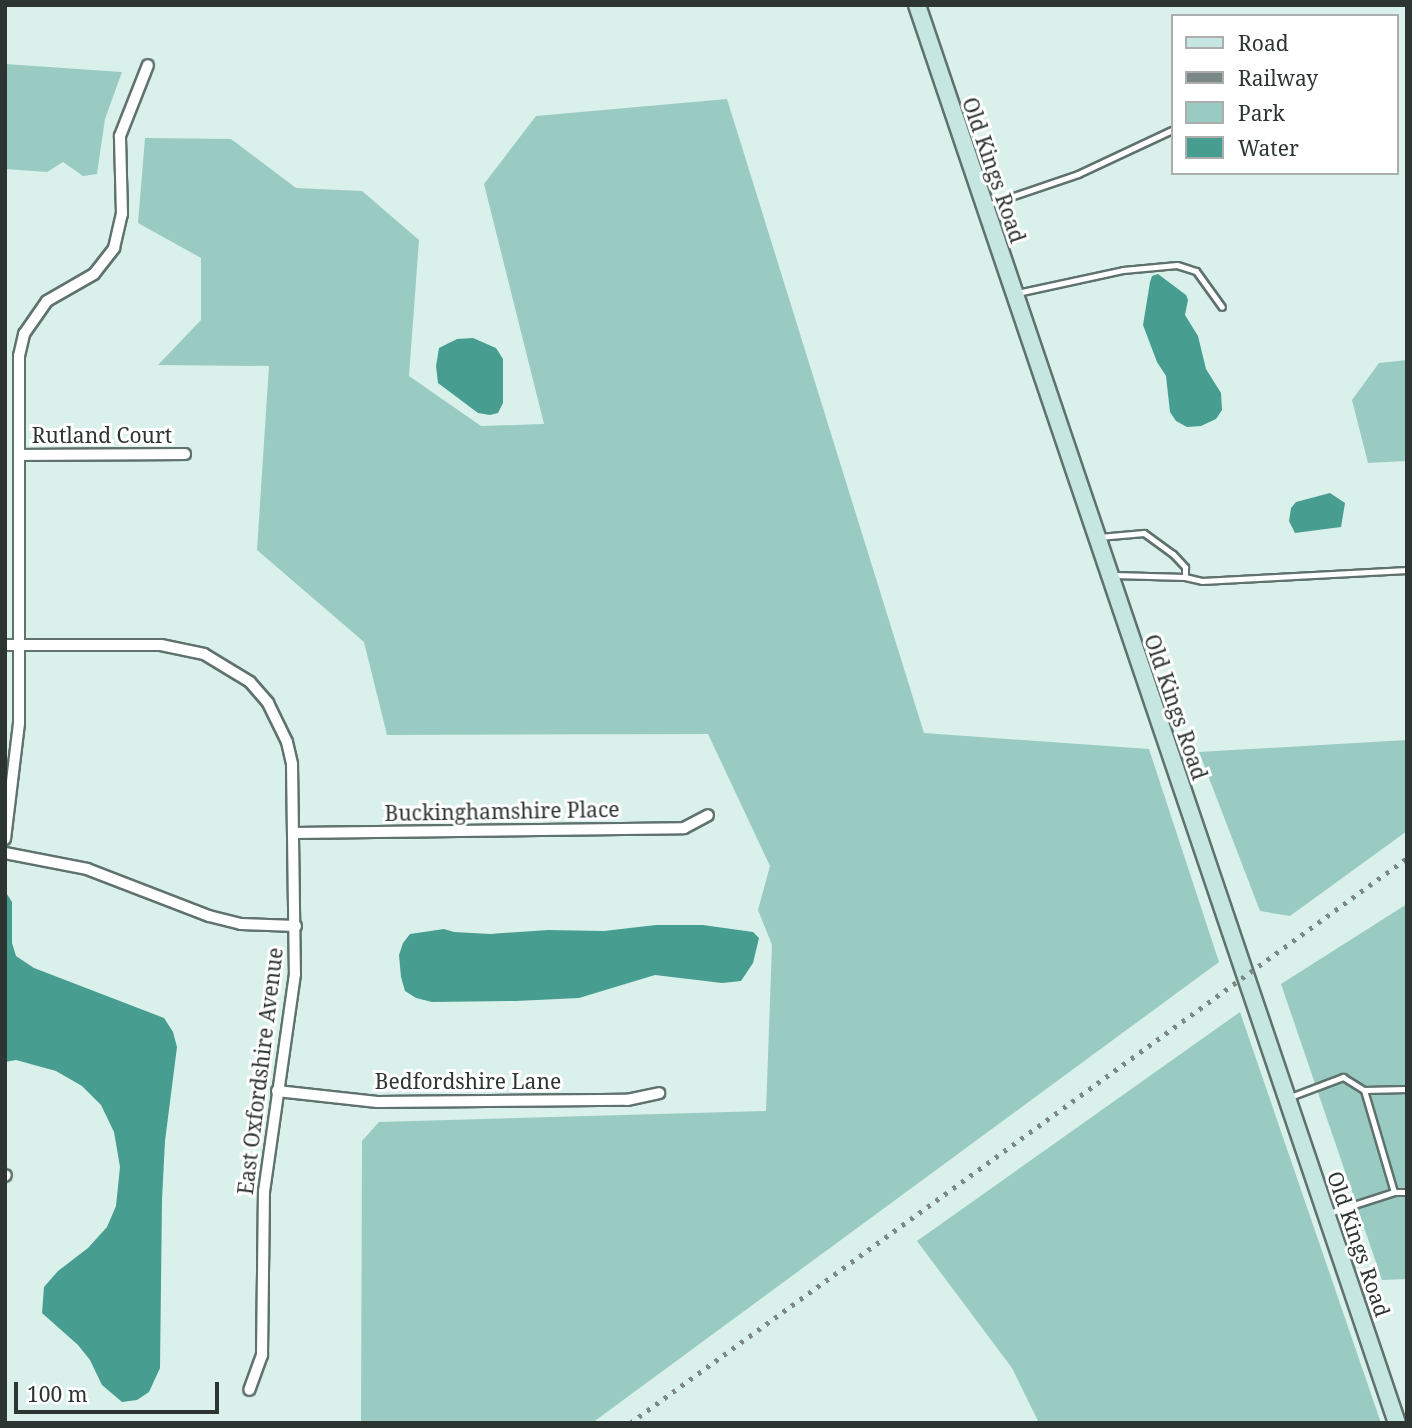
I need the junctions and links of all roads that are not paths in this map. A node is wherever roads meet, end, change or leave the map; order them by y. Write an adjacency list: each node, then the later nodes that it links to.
1 (916, 5): 4 (street, Old Kings Road)
2 (148, 65): 8 (street)
3 (1170, 130): 4 (lane)
4 (984, 206): 5 (street, Old Kings Road)
5 (1014, 293): 6 (lane); 9 (street, Old Kings Road)
6 (1222, 307)
7 (185, 454): 8 (street, Rutland Court)
8 (19, 455): 14 (street)
9 (1096, 537): 11 (street, Old Kings Road); 12 (lane)
10 (1407, 570): 12 (lane)
11 (1109, 575): 12 (lane); 24 (street, Old Kings Road)
12 (1185, 576)
13 (5, 645): 14 (street, East Oxfordshire Avenue)
14 (19, 645): 16 (street, East Oxfordshire Avenue); 17 (street)
15 (708, 815): 16 (street, Buckinghamshire Place)
16 (294, 833): 19 (street, East Oxfordshire Avenue)
17 (5, 839)
18 (5, 853): 19 (street)
19 (296, 926): 22 (street, East Oxfordshire Avenue)
20 (1407, 1089): 21 (lane)
21 (1364, 1090): 24 (lane); 25 (lane)
22 (277, 1091): 23 (street, Bedfordshire Lane); 28 (street, East Oxfordshire Avenue)
23 (659, 1093)
24 (1287, 1098): 27 (street, Old Kings Road)
25 (1394, 1192): 26 (lane); 27 (lane)
26 (1407, 1192)
27 (1326, 1213): 29 (street, Old Kings Road)
28 (249, 1390)
29 (1397, 1423)

